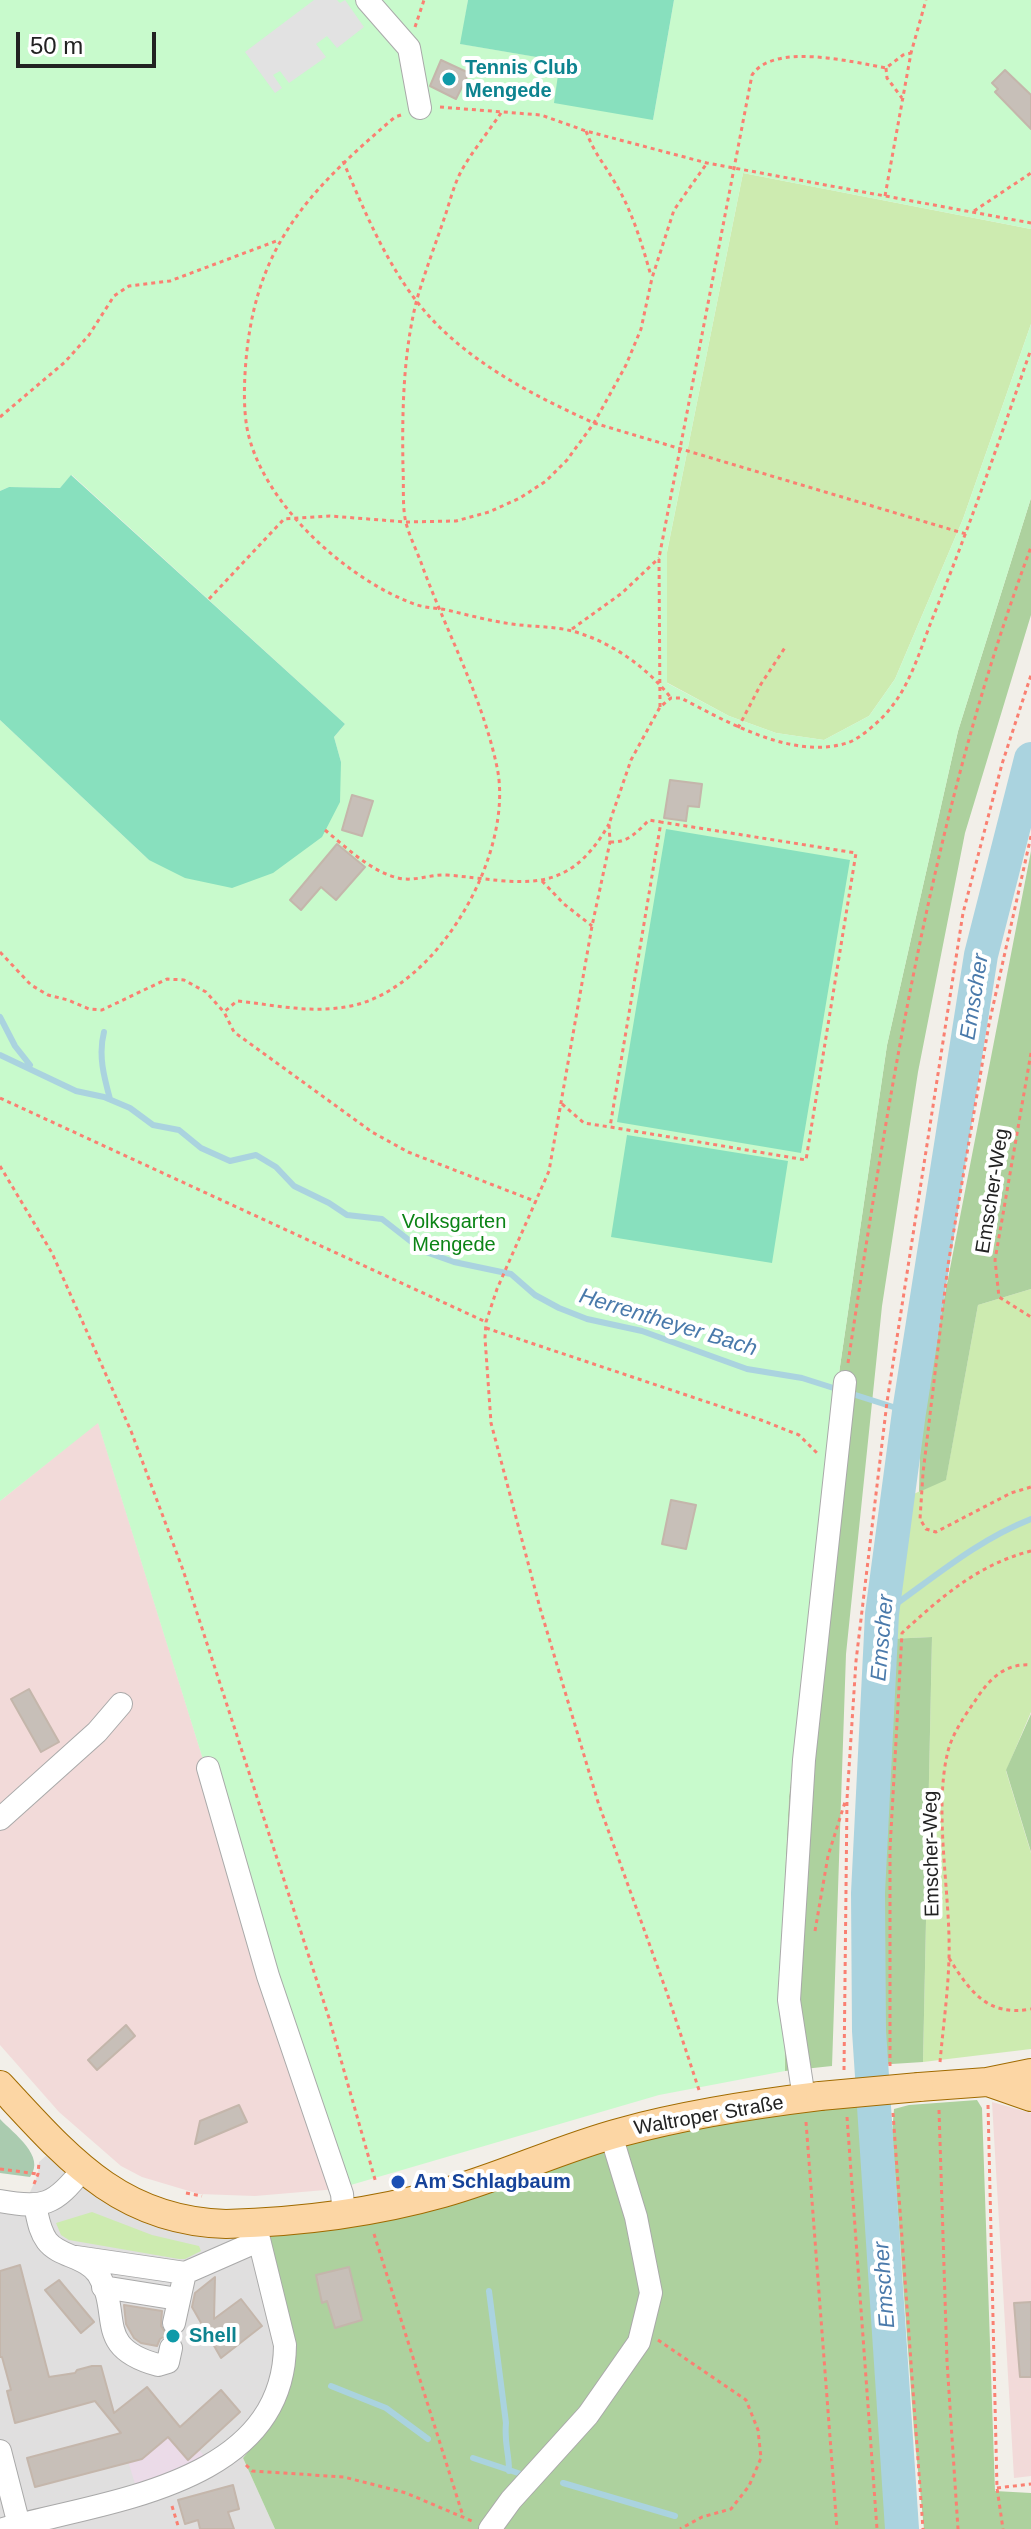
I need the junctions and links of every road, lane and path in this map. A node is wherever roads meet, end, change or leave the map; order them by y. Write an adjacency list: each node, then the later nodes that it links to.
1 (367, 0): 6 (street)
2 (926, 0): 3 (path)
3 (911, 53): 4 (path); 5 (path)
4 (886, 68): 5 (path); 11 (path)
5 (902, 98): 13 (path)
6 (420, 108): 7 (path); 9 (path)
7 (501, 113): 8 (path); 18 (path)
8 (586, 131): 10 (path); 17 (path)
9 (343, 161): 16 (path); 18 (path)
10 (707, 163): 11 (path); 17 (path)
11 (732, 168): 13 (path); 22 (path)
12 (1031, 173): 14 (path)
13 (885, 196): 14 (path)
14 (972, 212): 15 (path)
15 (1031, 223)
16 (280, 240): 20 (path); 23 (path)
17 (652, 278): 21 (path)
18 (417, 302): 21 (path); 24 (path)
19 (1031, 349): 25 (path)
20 (0, 417)
21 (594, 423): 22 (path); 24 (path)
22 (681, 448): 25 (path); 27 (path)
23 (297, 519): 24 (path); 28 (path); 29 (path)
24 (406, 522): 29 (path)
25 (966, 534): 38 (path)
26 (1031, 547): 58 (path)
27 (659, 558): 30 (path); 32 (path)
28 (209, 599)
29 (438, 608): 30 (path); 44 (path)
30 (571, 630): 33 (path)
31 (786, 646): 38 (path)
32 (660, 669): 33 (path); 35 (path)
33 (648, 672): 35 (path)
34 (1031, 675): 65 (path)
35 (662, 687): 36 (path); 37 (path)
36 (671, 698): 37 (path); 38 (path)
37 (660, 707): 40 (path)
38 (738, 728)
39 (661, 822): 43 (path); 52 (path); 52 (path)
40 (609, 824): 43 (path); 45 (path)
41 (325, 830): 44 (path)
42 (1031, 836): 60 (path)
43 (610, 842): 46 (path)
44 (480, 880): 45 (path); 48 (path)
45 (542, 881): 46 (path)
46 (592, 926): 51 (path)
47 (0, 952): 48 (path)
48 (224, 1012): 54 (path)
49 (1031, 1053): 55 (path, Emscher-Weg)
50 (0, 1098): 56 (path)
51 (562, 1104): 52 (path); 54 (path)
52 (610, 1127)
53 (0, 1166): 85 (path)
54 (537, 1202): 56 (path)
55 (1031, 1317)
56 (486, 1322): 57 (path)
57 (486, 1328): 59 (path); 76 (path)
58 (845, 1382): 59 (street)
59 (834, 1481): 77 (street)
60 (1031, 1487)
61 (1031, 1551): 71 (path)
62 (1031, 1665): 68 (path, Emscher-Weg)
63 (121, 1704): 66 (street)
64 (208, 1768): 90 (street)
65 (847, 1799): 67 (path); 70 (path)
66 (0, 1819)
67 (815, 1934)
68 (949, 1958): 69 (path); 75 (path, Emscher-Weg)
69 (1031, 2009)
70 (843, 2055)
71 (890, 2066)
72 (1031, 2073): 73 (main road, Waltroper Straße)
73 (987, 2082): 75 (main road, Waltroper Straße); 78 (main road); 103 (path)
74 (0, 2085): 83 (main road, Waltroper Straße)
75 (929, 2086): 77 (main road, Waltroper Straße, bridge); 112 (path, Emscher-Weg)
76 (700, 2094)
77 (812, 2097): 80 (main road, Waltroper Straße); 109 (path)
78 (1031, 2097)
79 (893, 2113): 111 (path)
80 (611, 2135): 90 (main road, Waltroper Straße); 97 (street)
81 (849, 2135): 110 (path)
82 (0, 2169): 84 (path)
83 (82, 2170): 89 (street); 92 (main road, Waltroper Straße)
84 (38, 2174)
85 (377, 2188)
86 (178, 2192): 87 (path)
87 (204, 2197)
88 (0, 2201): 89 (street)
89 (35, 2206): 93 (street)
90 (344, 2215): 92 (main road, Waltroper Straße)
91 (372, 2228): 104 (path)
92 (256, 2232): 95 (street); 100 (street)
93 (75, 2256): 94 (street); 95 (street)
94 (100, 2280): 95 (street); 98 (street)
95 (181, 2286): 96 (street)
96 (174, 2323)
97 (642, 2329): 106 (street); 108 (path)
98 (171, 2348)
99 (0, 2451): 105 (street)
100 (231, 2452): 102 (street); 104 (path)
101 (1031, 2484): 103 (path)
102 (167, 2486): 105 (street); 107 (path)
103 (997, 2488): 113 (path)
104 (463, 2516): 106 (path)
105 (11, 2527)
106 (490, 2528)
107 (179, 2529)
108 (680, 2529)
109 (837, 2529)
110 (877, 2529)
111 (923, 2529)
112 (958, 2529)
113 (1003, 2529)

